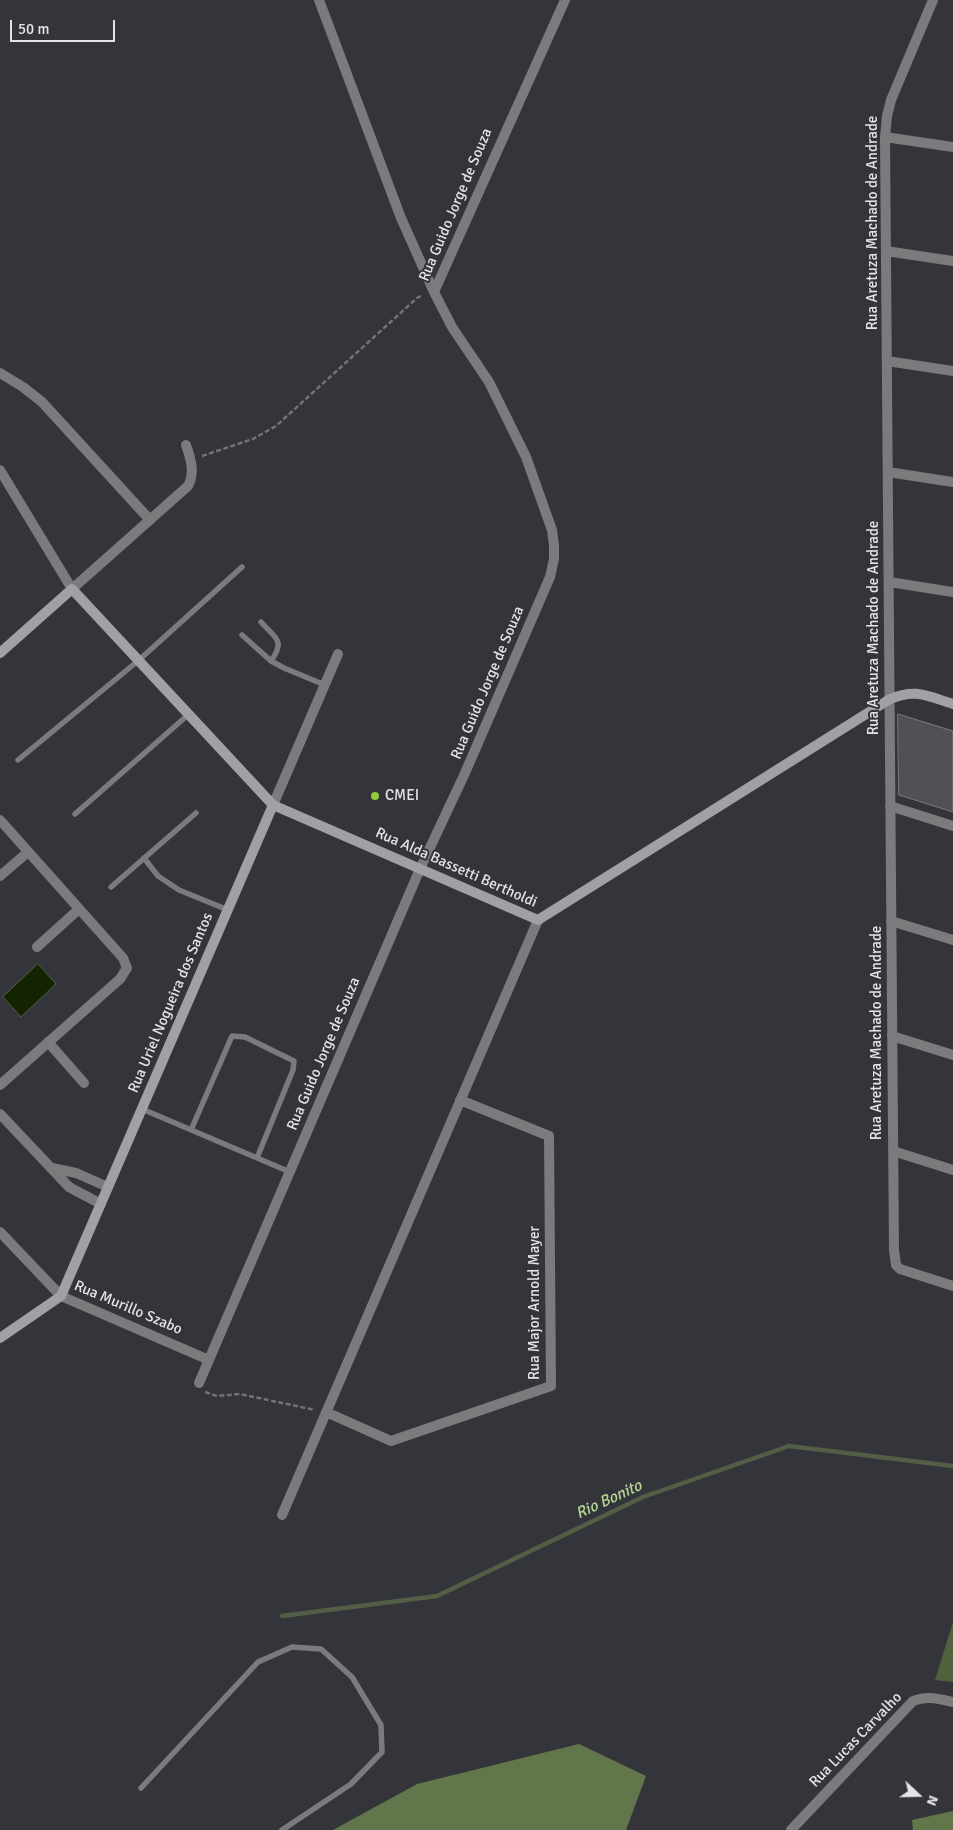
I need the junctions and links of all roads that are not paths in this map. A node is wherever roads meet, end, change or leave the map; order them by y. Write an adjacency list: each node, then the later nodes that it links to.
1 (319, 0): 8 (street)
2 (565, 0): 8 (street, Rua Guido Jorge de Souza)
3 (933, 0): 4 (street, Rua Aretuza Machado de Andrade)
4 (885, 137): 5 (street); 6 (street, Rua Aretuza Machado de Andrade)
5 (953, 148)
6 (886, 252): 7 (street); 9 (street, Rua Aretuza Machado de Andrade)
7 (953, 261)
8 (434, 292): 40 (street, Rua Guido Jorge de Souza)
9 (887, 361): 10 (street); 14 (street, Rua Aretuza Machado de Andrade)
10 (953, 371)
11 (0, 373): 16 (street)
12 (186, 445): 16 (street)
13 (0, 470): 19 (street)
14 (888, 472): 15 (street); 18 (street, Rua Aretuza Machado de Andrade)
15 (953, 482)
16 (150, 520): 19 (street)
17 (242, 566): 25 (lane)
18 (889, 582): 20 (street); 28 (street, Rua Aretuza Machado de Andrade)
19 (72, 589): 23 (street); 25 (street, Rua Alda Bassetti Bertholdi)
20 (953, 592)
21 (261, 622): 26 (lane)
22 (242, 635): 26 (lane)
23 (0, 652)
24 (338, 654): 27 (street, Rua Uriel Nogueira dos Santos)
25 (139, 660): 30 (street, Rua Alda Bassetti Bertholdi); 31 (lane)
26 (271, 661): 27 (lane)
27 (325, 685): 32 (street, Rua Uriel Nogueira dos Santos)
28 (890, 699): 29 (street, Rua Alda Bassetti Bertholdi); 33 (street, Rua Aretuza Machado de Andrade); 45 (street, Rua Alda Bassetti Bertholdi)
29 (953, 704)
30 (189, 714): 32 (street, Rua Alda Bassetti Bertholdi); 35 (lane)
31 (18, 760)
32 (273, 805): 40 (street, Rua Alda Bassetti Bertholdi); 44 (street, Rua Uriel Nogueira dos Santos)
33 (890, 806): 37 (street); 46 (street, Rua Aretuza Machado de Andrade)
34 (196, 813): 39 (lane)
35 (75, 814)
36 (0, 820): 38 (street)
37 (953, 826)
38 (28, 852): 41 (street); 43 (street)
39 (144, 858): 42 (lane); 44 (lane)
40 (420, 869): 45 (street, Rua Alda Bassetti Bertholdi); 62 (street, Rua Guido Jorge de Souza)
41 (0, 876)
42 (110, 888)
43 (79, 909): 48 (street); 50 (street)
44 (228, 910): 55 (street, Rua Uriel Nogueira dos Santos)
45 (538, 920): 54 (street)
46 (891, 921): 47 (street); 49 (street, Rua Aretuza Machado de Andrade)
47 (953, 940)
48 (37, 947)
49 (892, 1036): 51 (street); 58 (street, Rua Aretuza Machado de Andrade)
50 (48, 1042): 52 (street); 53 (street)
51 (953, 1055)
52 (84, 1083)
53 (0, 1085)
54 (460, 1100): 71 (street); 71 (street, Rua Major Arnold Mayer)
55 (142, 1109): 57 (lane); 63 (street, Rua Uriel Nogueira dos Santos)
56 (0, 1114): 60 (street)
57 (191, 1130): 59 (lane); 59 (lane)
58 (893, 1151): 61 (street); 66 (street, Rua Aretuza Machado de Andrade)
59 (257, 1158): 62 (lane)
60 (52, 1168): 63 (street); 64 (street)
61 (953, 1170)
62 (290, 1172): 69 (street, Rua Guido Jorge de Souza)
63 (108, 1187): 64 (street, Rua Uriel Nogueira dos Santos)
64 (101, 1204): 67 (street, Rua Uriel Nogueira dos Santos)
65 (0, 1232): 67 (street, Rua Murillo Szabo)
66 (953, 1286)
67 (61, 1296): 68 (street); 69 (street, Rua Murillo Szabo)
68 (0, 1338)
69 (209, 1360): 70 (street, Rua Guido Jorge de Souza)
70 (198, 1383)
71 (326, 1412): 72 (street)
72 (282, 1515)
73 (953, 1702): 76 (street, Rua Lucas Carvalho)
74 (141, 1788): 75 (lane)
75 (282, 1830)
76 (792, 1830)

